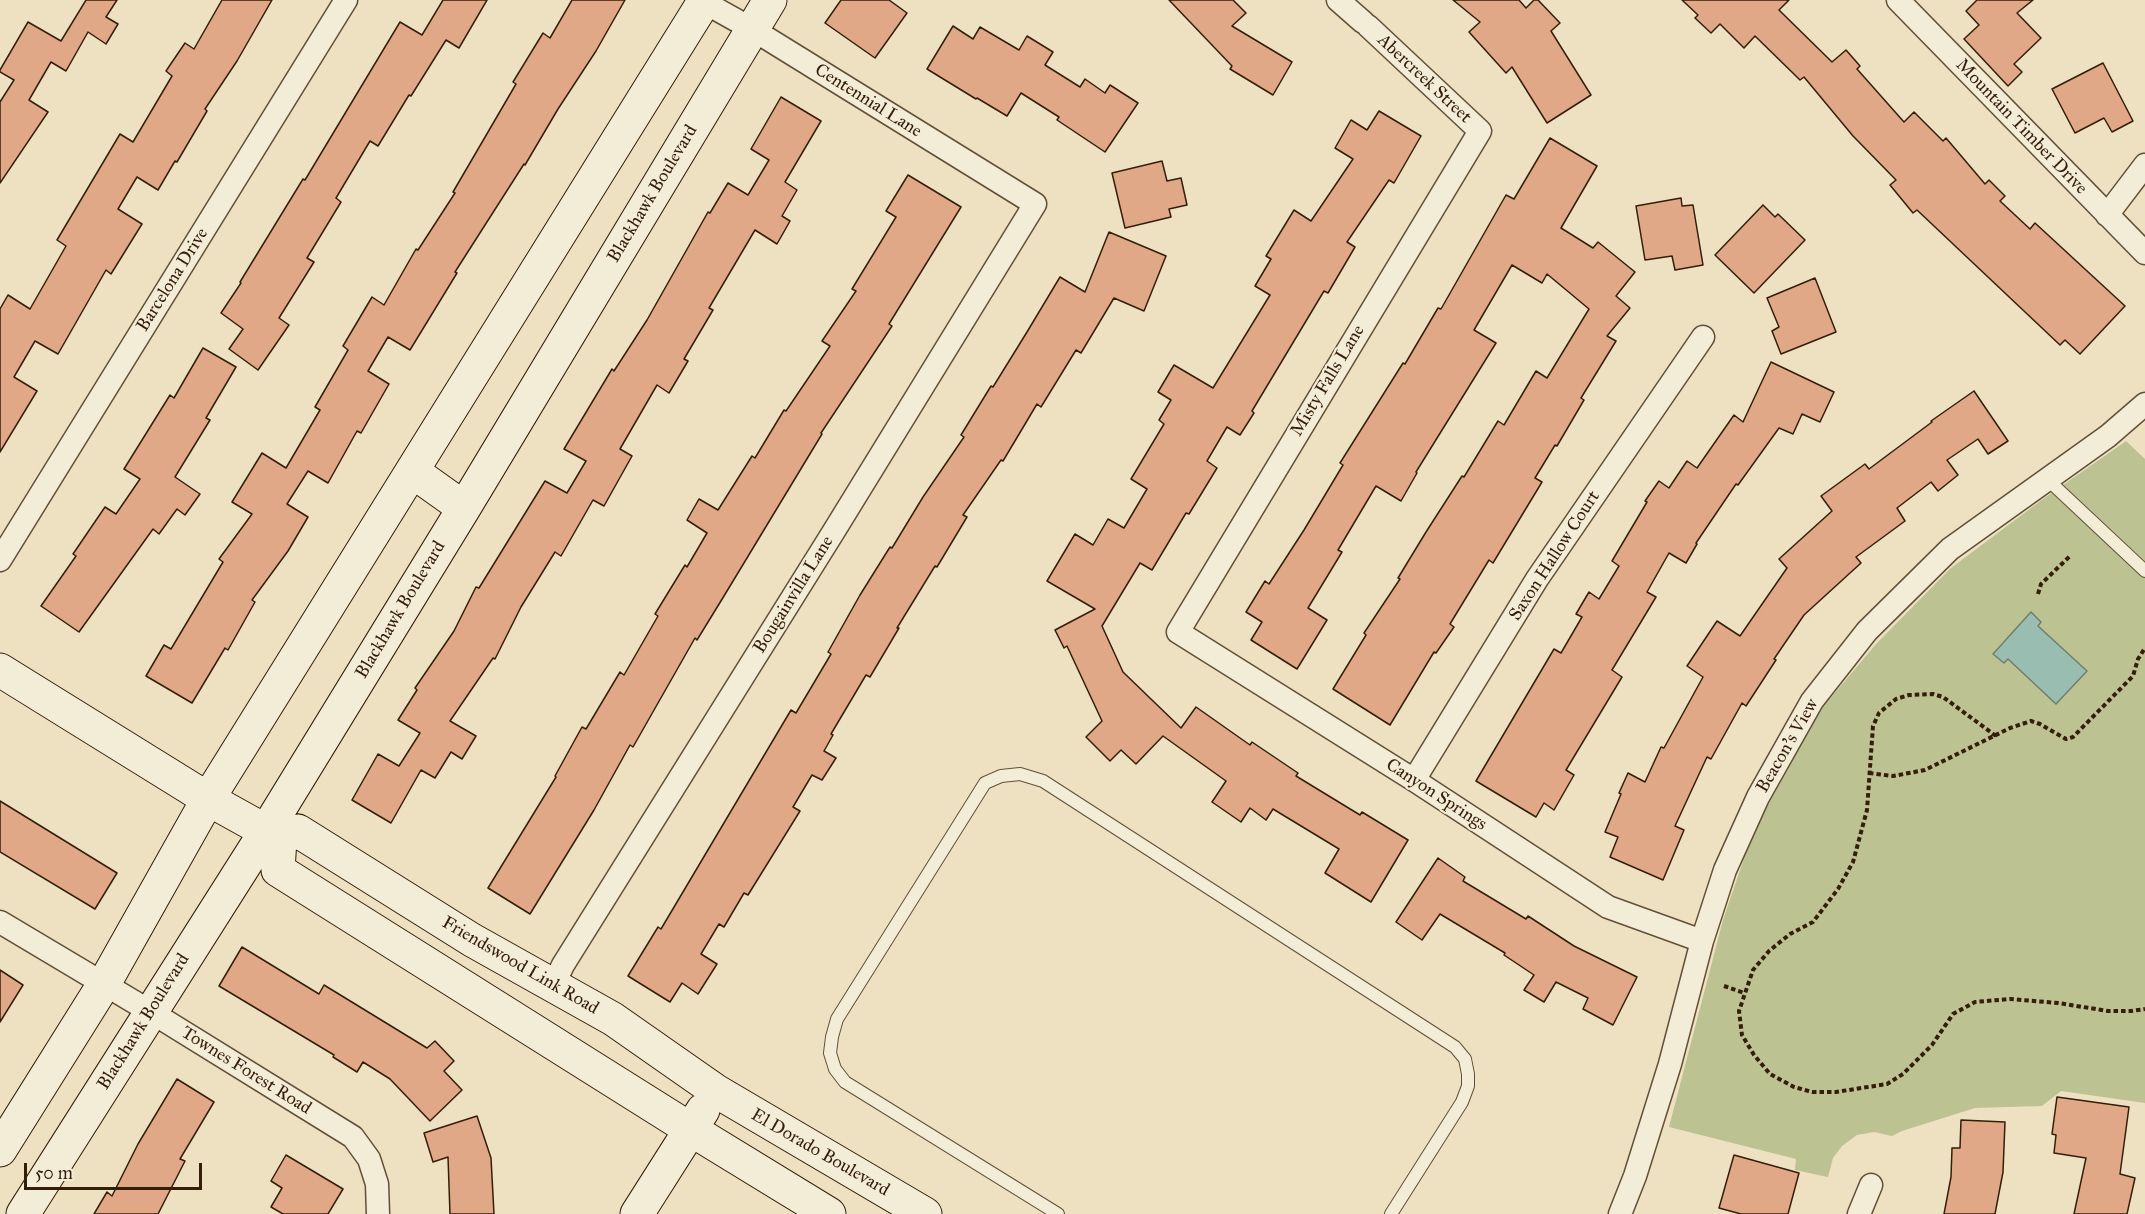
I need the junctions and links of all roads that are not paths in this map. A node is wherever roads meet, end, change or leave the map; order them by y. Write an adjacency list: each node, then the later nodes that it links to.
1 (346, 0): 17 (street, Barcelona Drive)
2 (770, 0): 6 (main road, Blackhawk Boulevard)
3 (1338, 0): 7 (street, Abercreek Street)
4 (1898, 0): 10 (street, Mountain Timber Drive)
5 (703, 1): 6 (street, Centennial Lane); 14 (main road)
6 (752, 29): 9 (street, Centennial Lane); 16 (main road, Blackhawk Boulevard)
7 (1480, 131): 19 (street, Misty Falls Lane)
8 (2145, 165): 10 (street)
9 (1035, 204): 27 (street, Bougainvilla Lane)
10 (2107, 215): 11 (street, Mountain Timber Drive)
11 (2145, 253)
12 (1703, 337): 21 (street, Saxon Hallow Court)
13 (2145, 404): 15 (street, Beacon's View)
14 (412, 471): 16 (main road); 22 (main road)
15 (2047, 479): 18 (lane); 25 (street, Beacon's View)
16 (464, 508): 23 (main road, Blackhawk Boulevard)
17 (0, 560)
18 (2145, 571)
19 (1178, 632): 21 (street, Canyon Springs)
20 (0, 670): 22 (main road)
21 (1414, 780): 25 (street, Canyon Springs)
22 (208, 799): 23 (main road); 26 (main road)
23 (273, 835): 27 (main road, Friendswood Link Road); 28 (main road, Blackhawk Boulevard); 30 (main road)
24 (0, 922): 26 (street, Townes Forest Road)
25 (1702, 941): 40 (street, Beacon's View)
26 (104, 984): 28 (street, Townes Forest Road); 31 (main road)
27 (553, 986): 29 (main road, Friendswood Link Road)
28 (150, 1012): 33 (main road, Blackhawk Boulevard); 34 (street, Townes Forest Road)
29 (716, 1092): 30 (main road); 37 (main road, El Dorado Boulevard)
30 (690, 1129): 35 (main road); 36 (main road)
31 (0, 1150)
32 (1871, 1185): 41 (street)
33 (23, 1214)
34 (378, 1214)
35 (637, 1214)
36 (829, 1214)
37 (925, 1214)
38 (1058, 1214): 39 (lane)
39 (1391, 1214)
40 (1620, 1214)
41 (1859, 1214)

